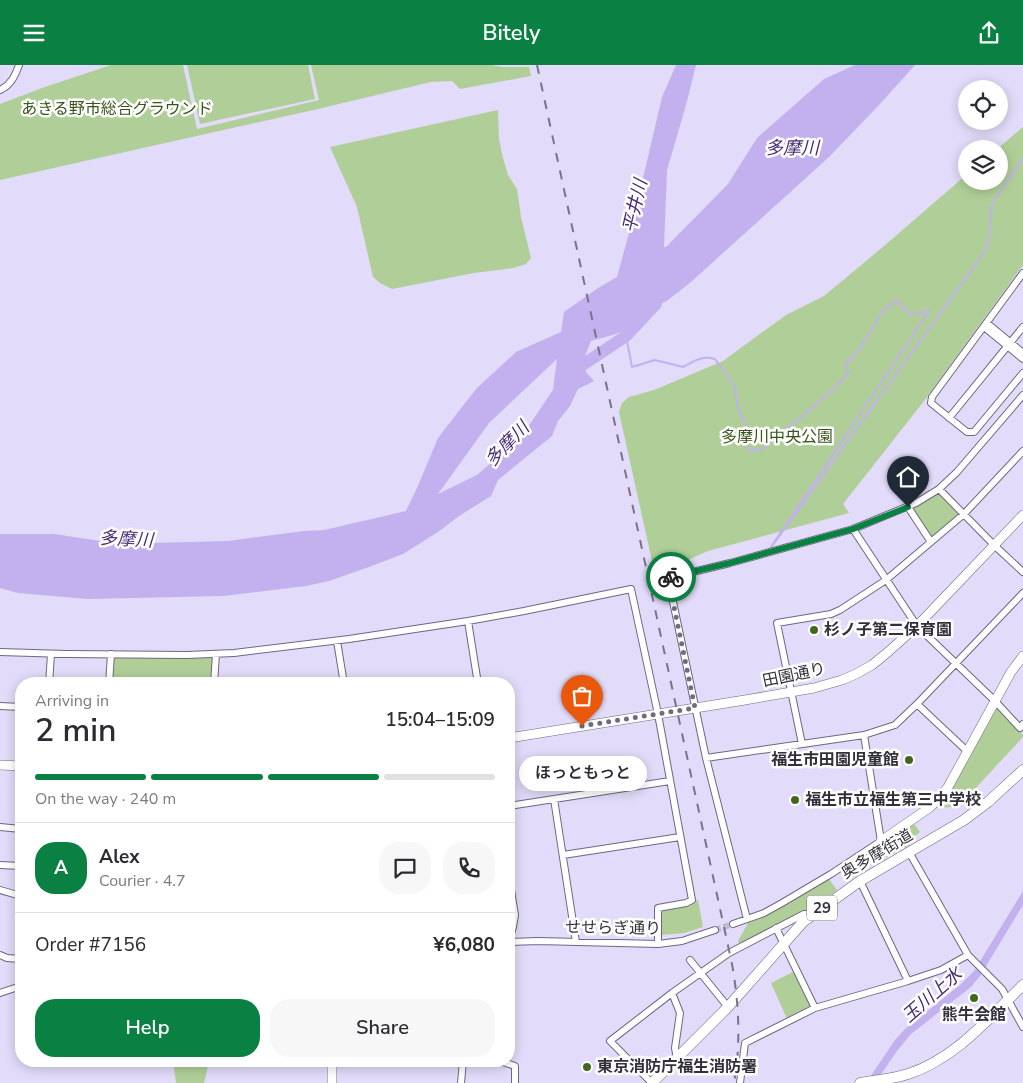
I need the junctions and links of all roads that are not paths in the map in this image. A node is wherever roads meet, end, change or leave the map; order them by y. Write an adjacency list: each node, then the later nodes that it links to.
1 (19, 65): 2 (street)
2 (0, 90)
3 (1023, 273): 4 (street)
4 (985, 325): 6 (street); 11 (street)
5 (1023, 327): 6 (street)
6 (1009, 345): 7 (street); 8 (street); 11 (street)
7 (1023, 353)
8 (1023, 359)
9 (1023, 373): 11 (street)
10 (1023, 395): 13 (street)
11 (949, 418)
12 (1023, 451): 15 (street)
13 (939, 489): 14 (street); 15 (street)
14 (908, 507): 17 (street); 18 (street)
15 (964, 514): 18 (street); 19 (street)
16 (1023, 515): 19 (street, 田園通り)
17 (853, 529): 21 (street); 42 (street)
18 (931, 542): 21 (street)
19 (995, 546): 20 (street); 24 (street, 田園通り)
20 (1023, 572)
21 (886, 580): 24 (street); 37 (street)
22 (1023, 593): 31 (street)
23 (468, 621): 25 (street); 36 (street); 43 (street)
24 (917, 626): 31 (street); 37 (street, 田園通り)
25 (337, 641): 29 (street); 35 (street)
26 (0, 652): 27 (street)
27 (51, 654): 28 (street); 32 (street)
28 (111, 654): 29 (street); 33 (street)
29 (216, 654): 34 (street)
30 (1023, 656): 38 (street)
31 (956, 663): 38 (street); 39 (street)
32 (49, 677)
33 (109, 677)
34 (214, 677)
35 (343, 677)
36 (477, 677)
37 (792, 692): 42 (street, 田園通り); 47 (street)
38 (995, 701): 44 (street); 48 (street)
39 (917, 704): 45 (street); 48 (street)
40 (0, 705): 41 (street)
41 (15, 706)
42 (695, 708): 43 (street, 田園通り); 49 (street)
43 (658, 714): 46 (street, 田園通り); 53 (street)
44 (1023, 724)
45 (864, 735): 47 (street); 59 (street)
46 (515, 737)
47 (802, 744): 49 (street)
48 (968, 751): 59 (street)
49 (706, 759): 68 (street)
50 (0, 765): 51 (street)
51 (15, 766)
52 (1023, 770): 60 (main road, 奥多摩街道 / 29)
53 (670, 781): 54 (street); 58 (street)
54 (554, 799): 55 (street); 61 (street)
55 (515, 805)
56 (0, 827): 57 (street)
57 (15, 828)
58 (680, 837): 61 (street); 74 (street)
59 (881, 841): 68 (street)
60 (909, 852): 64 (main road, 奥多摩街道 / 29); 77 (street)
61 (563, 855): 73 (street)
62 (0, 865): 63 (street)
63 (15, 866)
64 (860, 881): 67 (main road, 奥多摩街道 / 29); 81 (street)
65 (0, 890): 66 (street)
66 (15, 894)
67 (813, 914): 70 (street); 75 (main road, 奥多摩街道 / 29)
68 (747, 919): 69 (street)
69 (733, 924)
70 (776, 928): 75 (street); 80 (street)
71 (715, 930): 74 (street, せせらぎ通り)
72 (515, 941): 73 (street, せせらぎ通り)
73 (576, 942): 74 (street, せせらぎ通り)
74 (658, 944)
75 (784, 944): 87 (main road, 奥多摩街道 / 29); 88 (street)
76 (0, 955): 78 (street)
77 (968, 955): 81 (street); 86 (street)
78 (15, 959)
79 (690, 961): 80 (street)
80 (700, 973): 85 (street); 87 (street)
81 (908, 981): 88 (street)
82 (1023, 985): 86 (main road)
83 (15, 988): 84 (street)
84 (0, 993)
85 (672, 993): 90 (street); 97 (street)
86 (1008, 1000): 89 (street); 99 (main road)
87 (728, 1007): 90 (main road, 奥多摩街道 / 29)
88 (815, 1008): 98 (street)
89 (1023, 1027)
90 (677, 1059): 97 (main road, 奥多摩街道 / 29)
91 (332, 1067): 94 (street)
92 (462, 1067): 95 (street)
93 (515, 1067): 96 (street)
94 (332, 1083)
95 (461, 1083)
96 (514, 1083)
97 (652, 1083)
98 (740, 1083)
99 (861, 1083)

